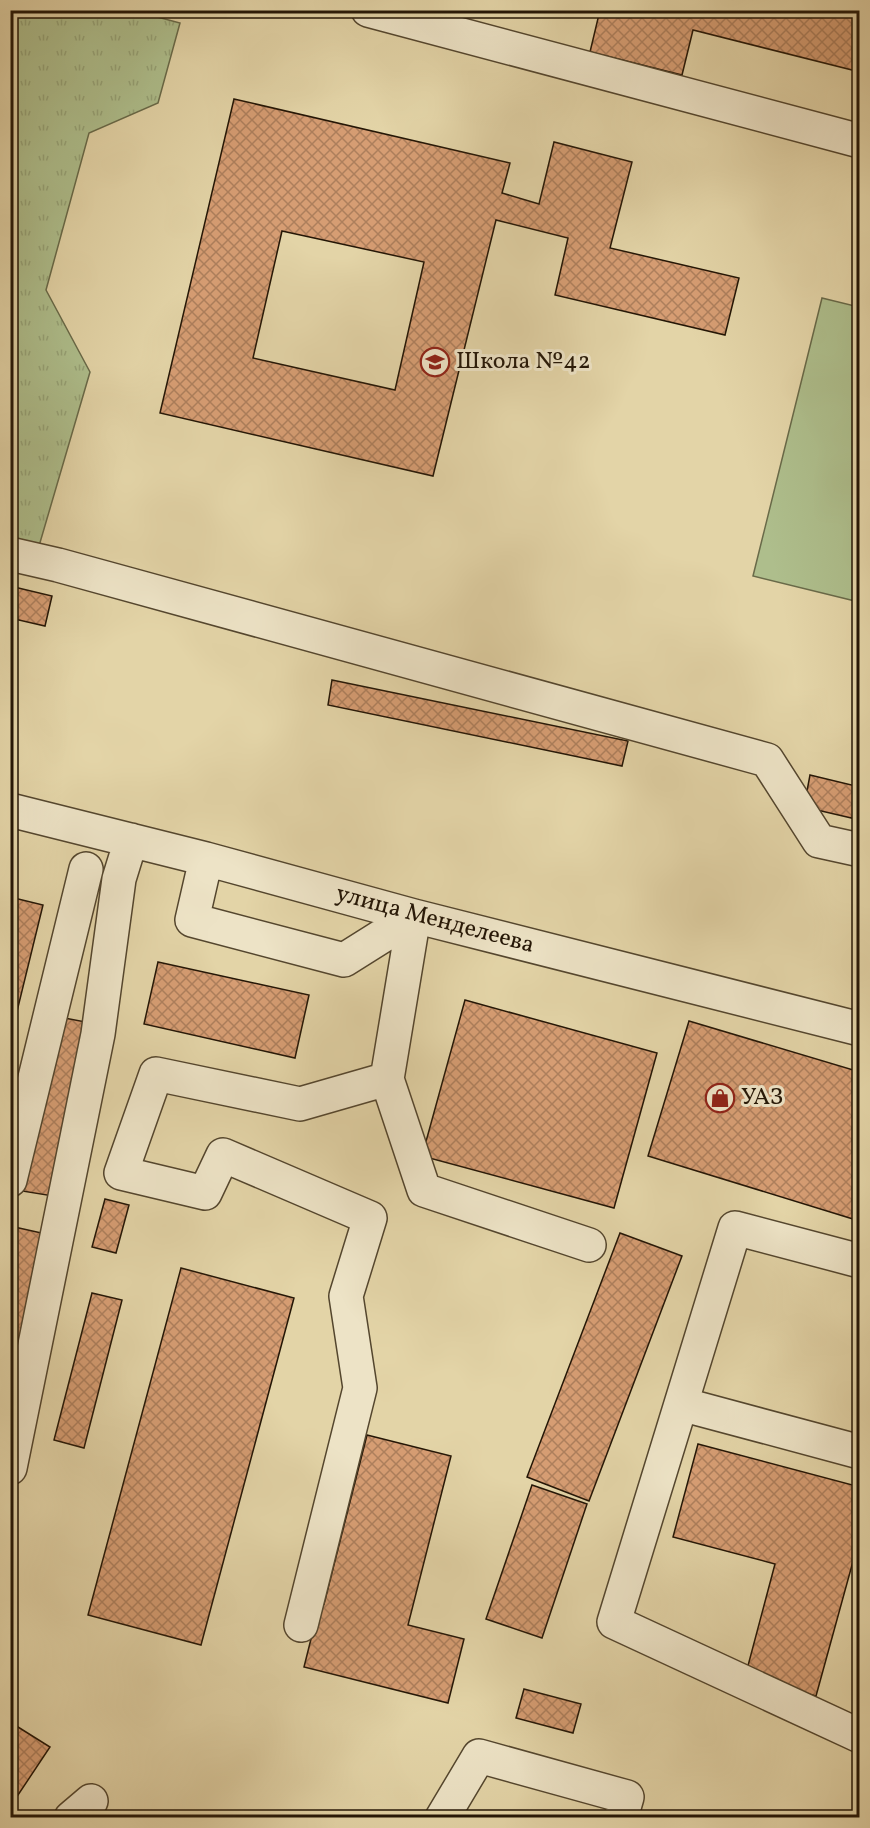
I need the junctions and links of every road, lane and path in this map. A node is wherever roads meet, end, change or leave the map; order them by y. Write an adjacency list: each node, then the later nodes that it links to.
1 (368, 10): 2 (street)
2 (860, 141)
3 (10, 554): 6 (street)
4 (10, 810): 5 (street, улица Менделеева)
5 (132, 840): 7 (street, улица Менделеева); 17 (street)
6 (860, 850)
7 (206, 859): 9 (street, улица Менделеева); 9 (street)
8 (86, 869): 12 (street)
9 (414, 916): 10 (street, улица Менделеева); 11 (street)
10 (860, 1029)
11 (387, 1079): 13 (street); 18 (street)
12 (10, 1180)
13 (589, 1245)
14 (860, 1262): 15 (street)
15 (681, 1404): 16 (street); 19 (street)
16 (860, 1452)
17 (10, 1467)
18 (301, 1625)
19 (860, 1736)
20 (442, 1818): 21 (street)
21 (621, 1818)

